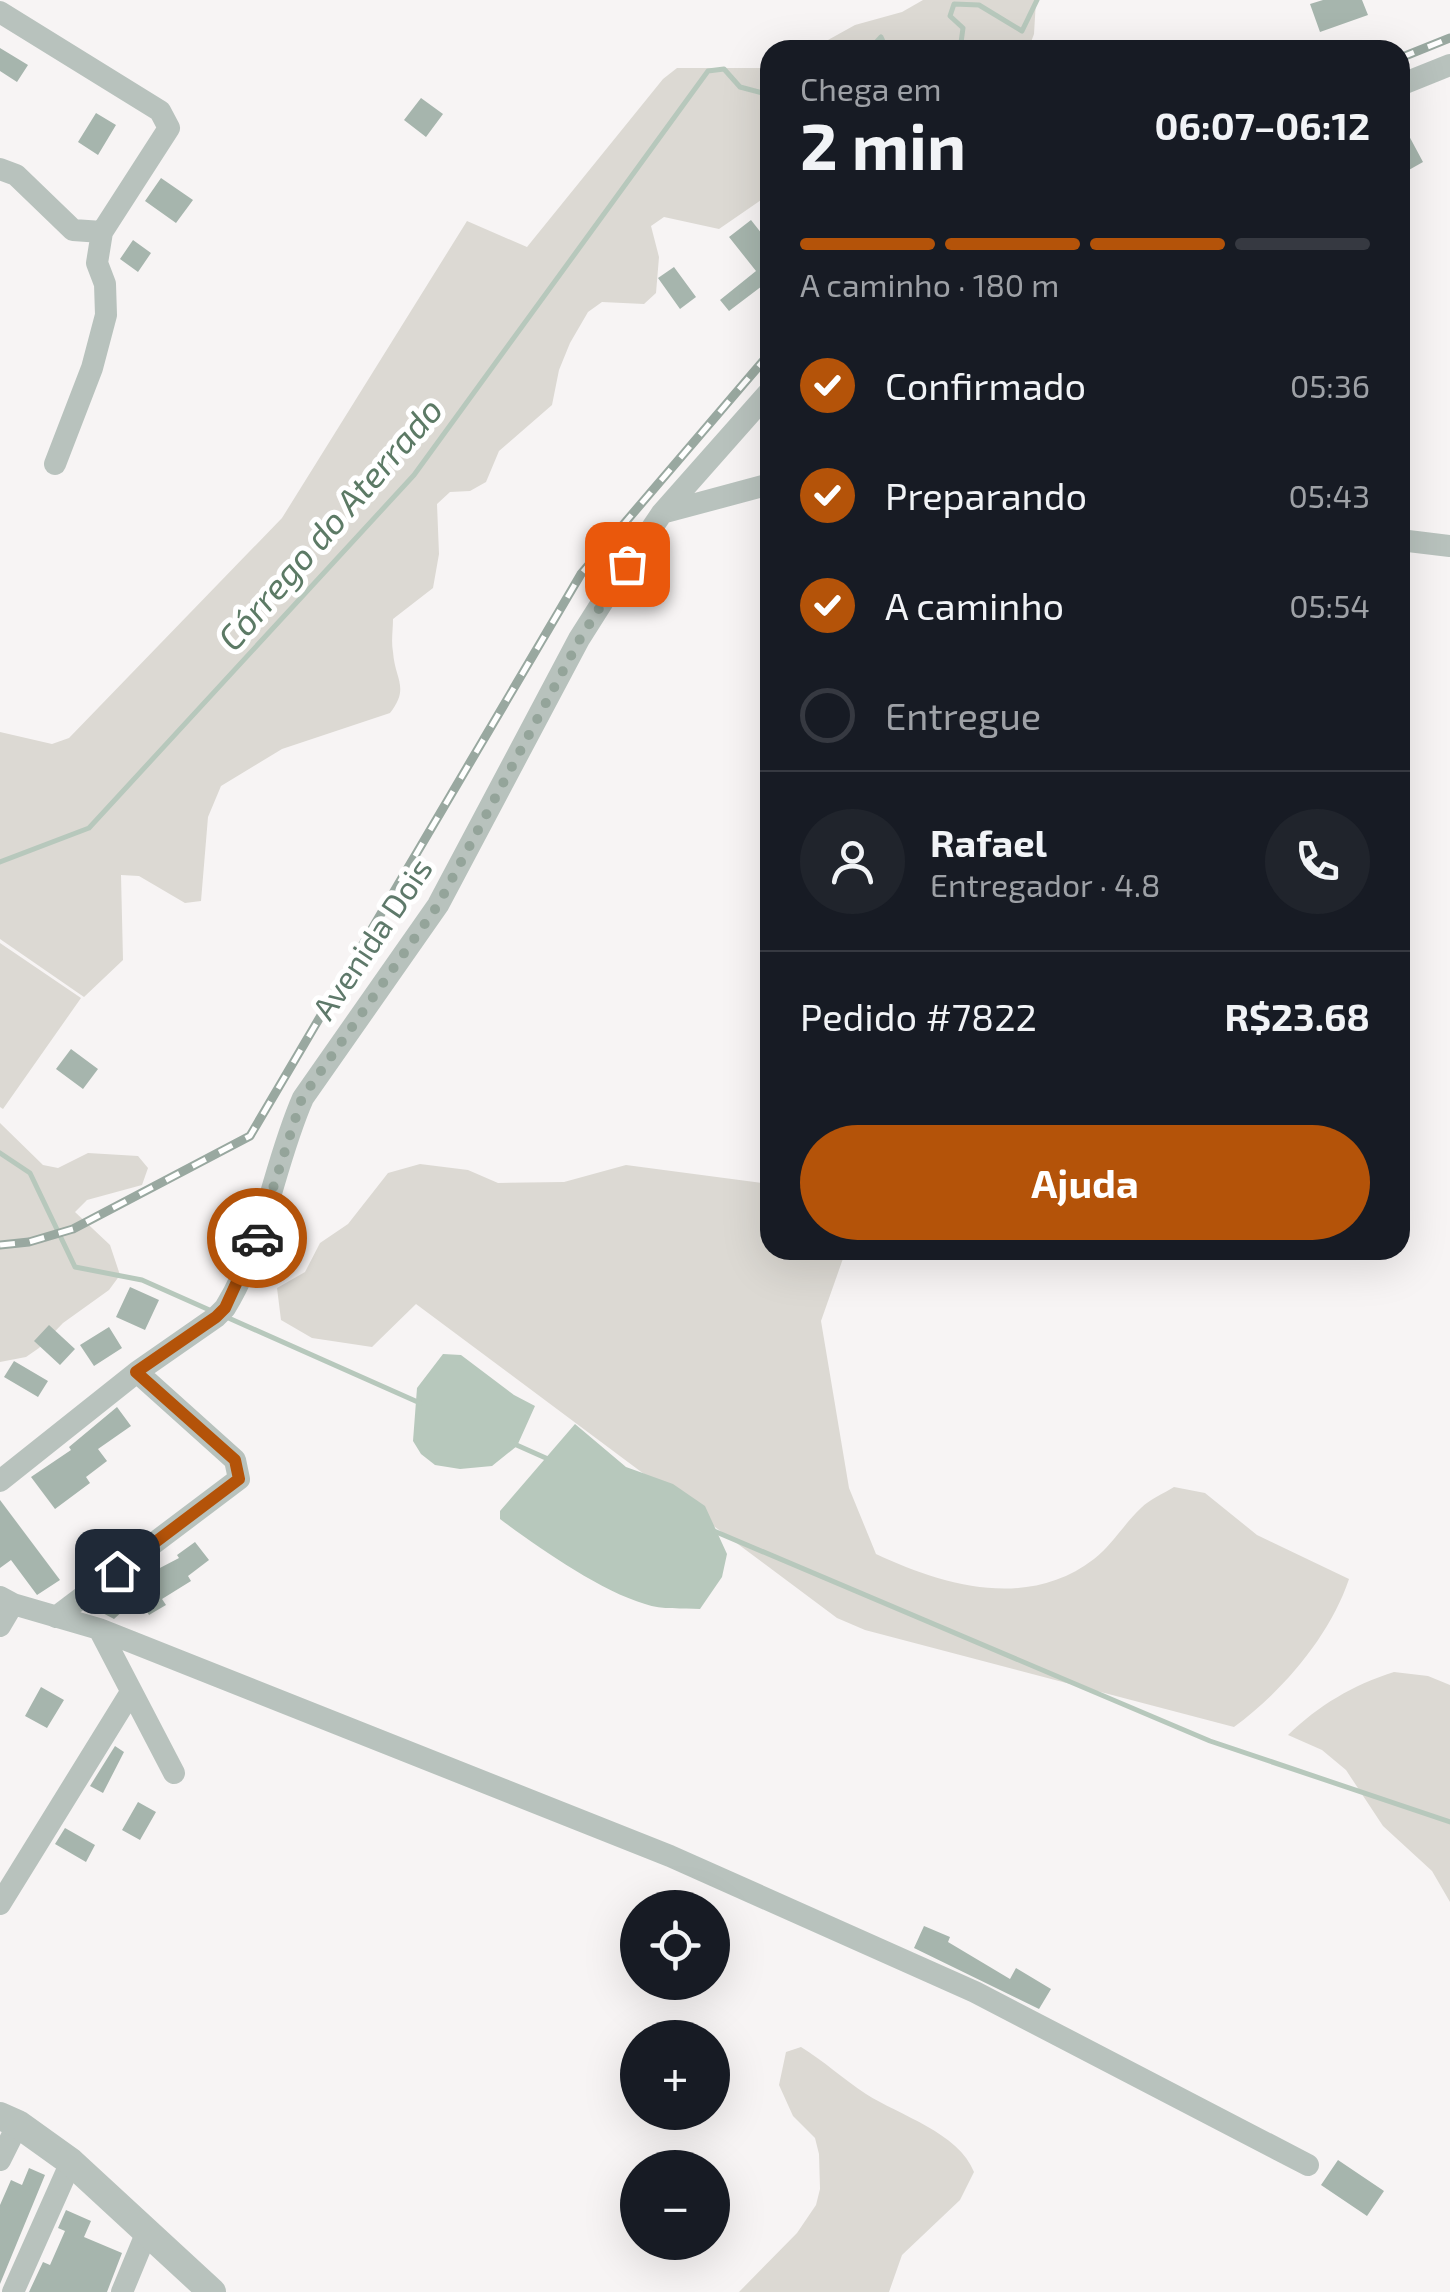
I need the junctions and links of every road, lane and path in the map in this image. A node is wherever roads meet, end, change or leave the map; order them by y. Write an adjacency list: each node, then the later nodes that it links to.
1 (0, 12): 5 (street)
2 (1450, 65): 3 (street)
3 (1410, 81)
4 (0, 169): 5 (street)
5 (102, 232): 7 (street)
6 (760, 402): 9 (street, Avenida Dois)
7 (55, 464)
8 (760, 487): 9 (street)
9 (662, 513): 12 (street, Avenida Dois)
10 (1410, 541): 11 (street)
11 (1450, 546)
12 (136, 1372): 13 (street, Avenida Dois); 15 (street)
13 (0, 1481)
14 (6, 1601): 15 (street); 16 (street)
15 (56, 1617): 17 (street)
16 (0, 1626)
17 (98, 1630): 18 (street); 24 (street)
18 (131, 1692): 19 (street); 20 (street)
19 (174, 1773)
20 (0, 1904)
21 (9, 2120): 22 (street); 23 (street)
22 (0, 2160)
23 (71, 2162): 25 (street); 26 (street)
24 (1308, 2165)
25 (146, 2234): 27 (street); 28 (street)
26 (13, 2292)
27 (122, 2292)
28 (212, 2292)

